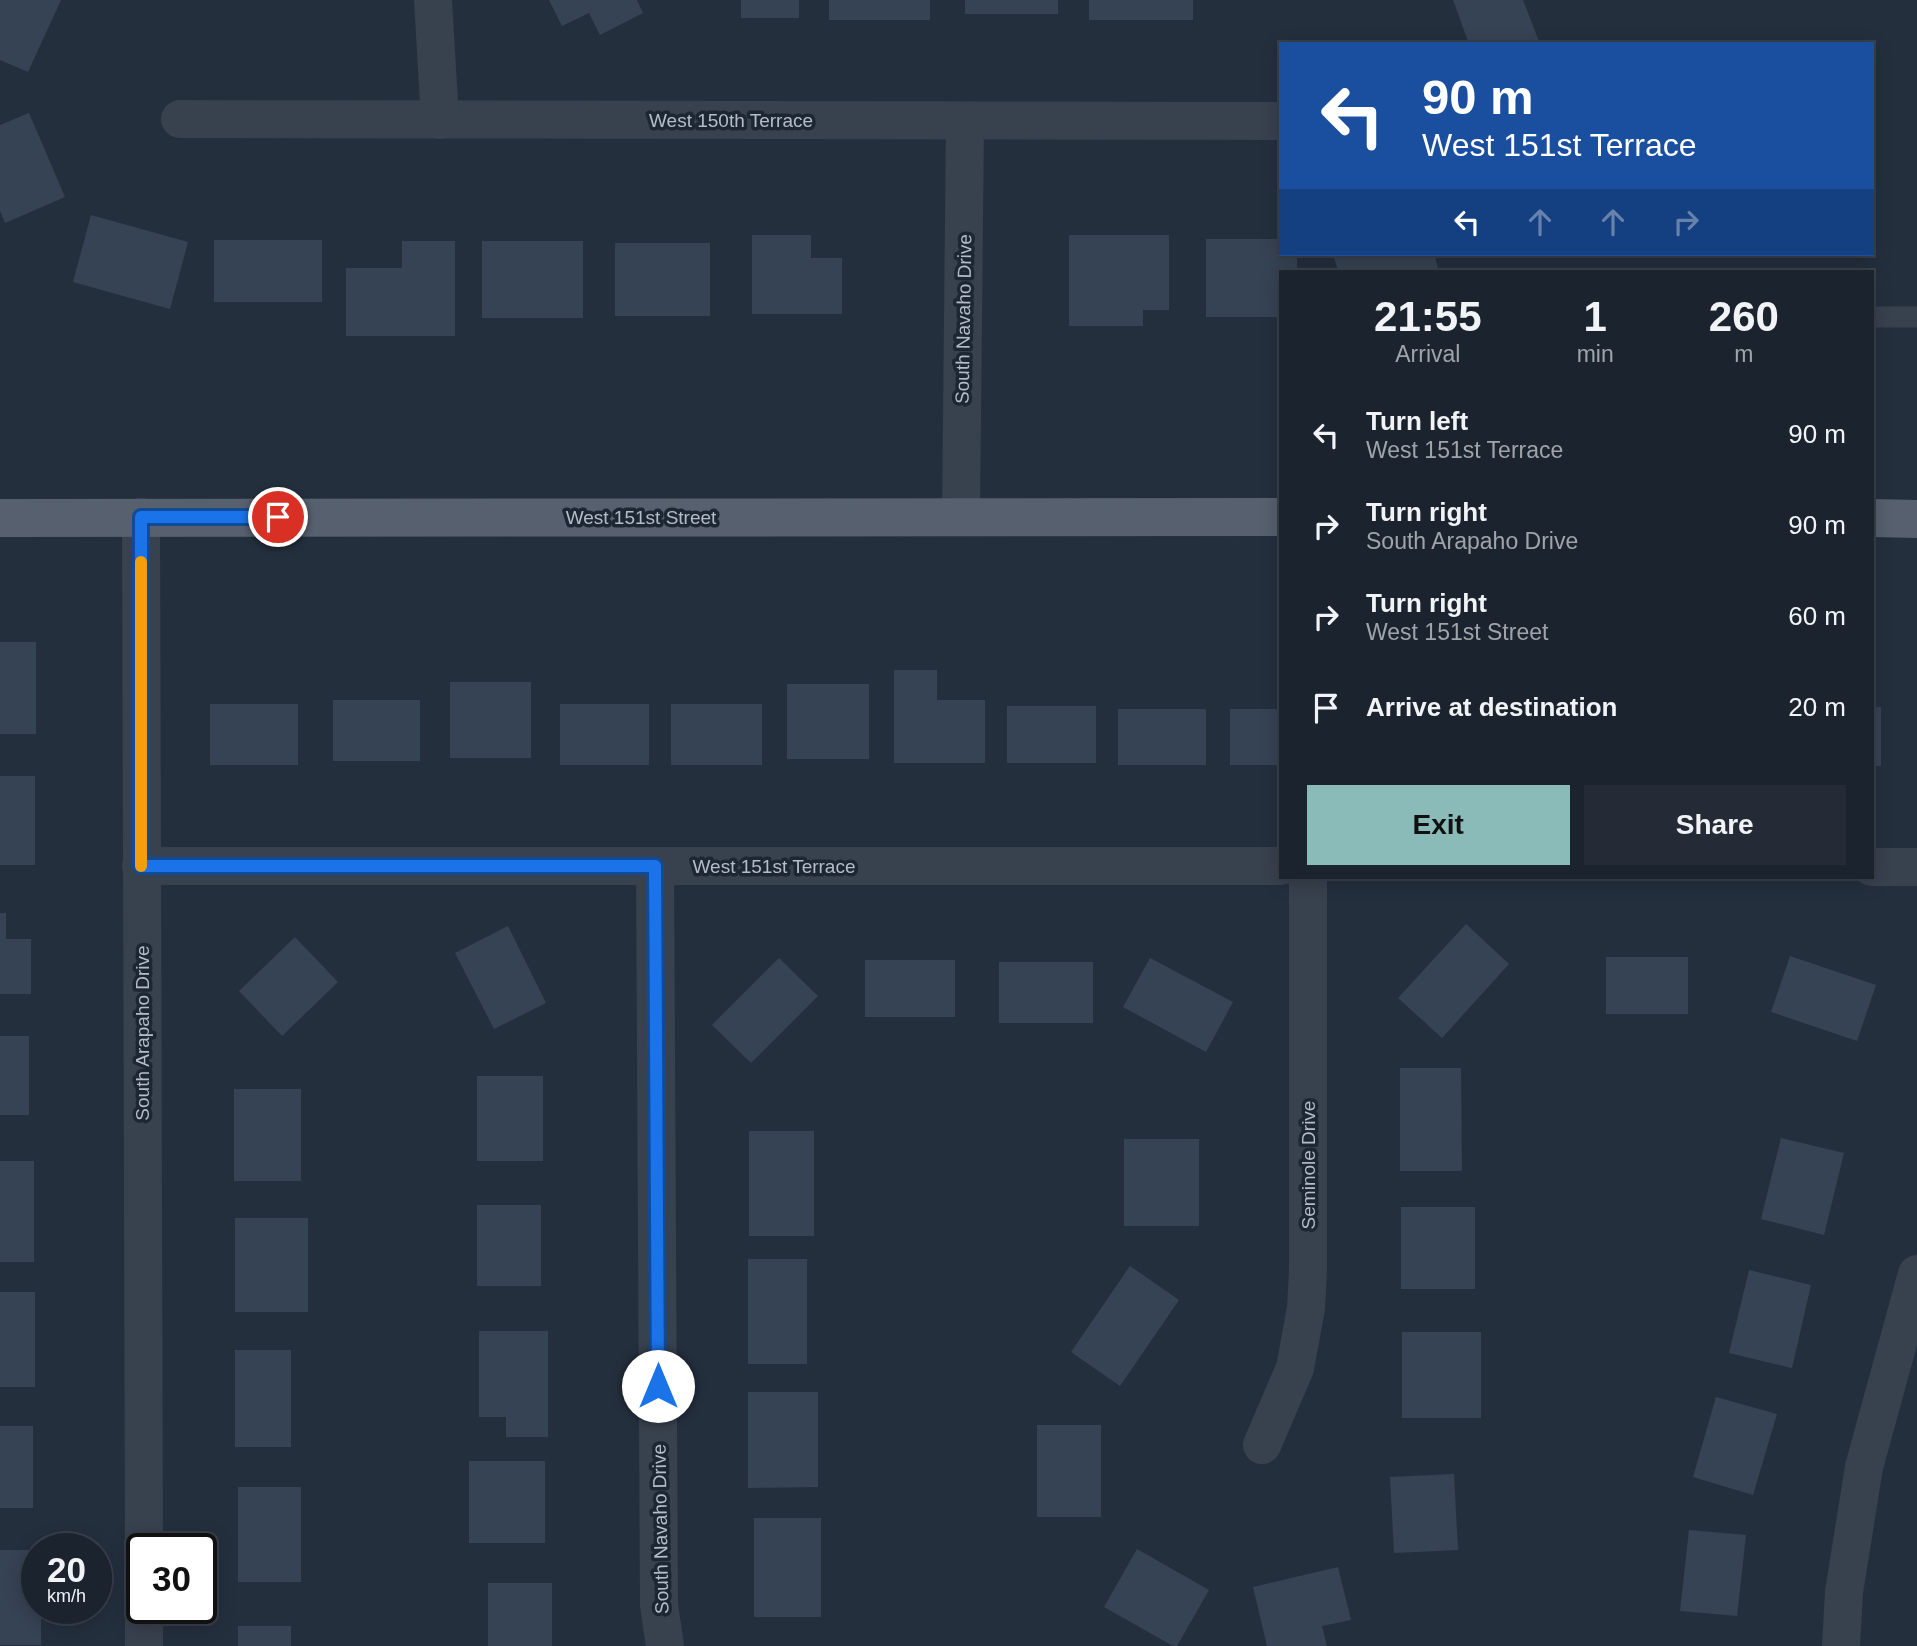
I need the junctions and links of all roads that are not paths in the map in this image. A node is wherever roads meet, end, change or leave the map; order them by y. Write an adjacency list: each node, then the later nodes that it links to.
1 (433, 0): 3 (street)
2 (180, 119): 3 (street, West 150th Terrace)
3 (440, 120): 4 (street, West 150th Terrace)
4 (965, 121): 5 (street, West 150th Terrace); 9 (street, South Navaho Drive)
5 (1279, 121)
6 (1874, 317): 7 (lane)
7 (1917, 317)
8 (141, 517): 9 (main road, West 151st Street); 11 (main road, West 151st Street); 14 (street, South Arapaho Drive)
9 (961, 517): 10 (main road, West 151st Street)
10 (1279, 517)
11 (0, 518)
12 (1874, 518): 13 (main road)
13 (1917, 519)
14 (141, 866): 15 (street, West 151st Terrace); 22 (street, South Arapaho Drive)
15 (655, 866): 16 (street, West 151st Terrace); 25 (street, South Navaho Drive)
16 (1279, 866)
17 (1874, 867): 18 (street)
18 (1917, 867)
19 (1308, 879): 21 (street, Seminole Drive)
20 (1917, 1274): 26 (street)
21 (1262, 1445)
22 (144, 1533)
23 (144, 1624): 24 (street)
24 (144, 1646)
25 (665, 1646)
26 (1841, 1646)

